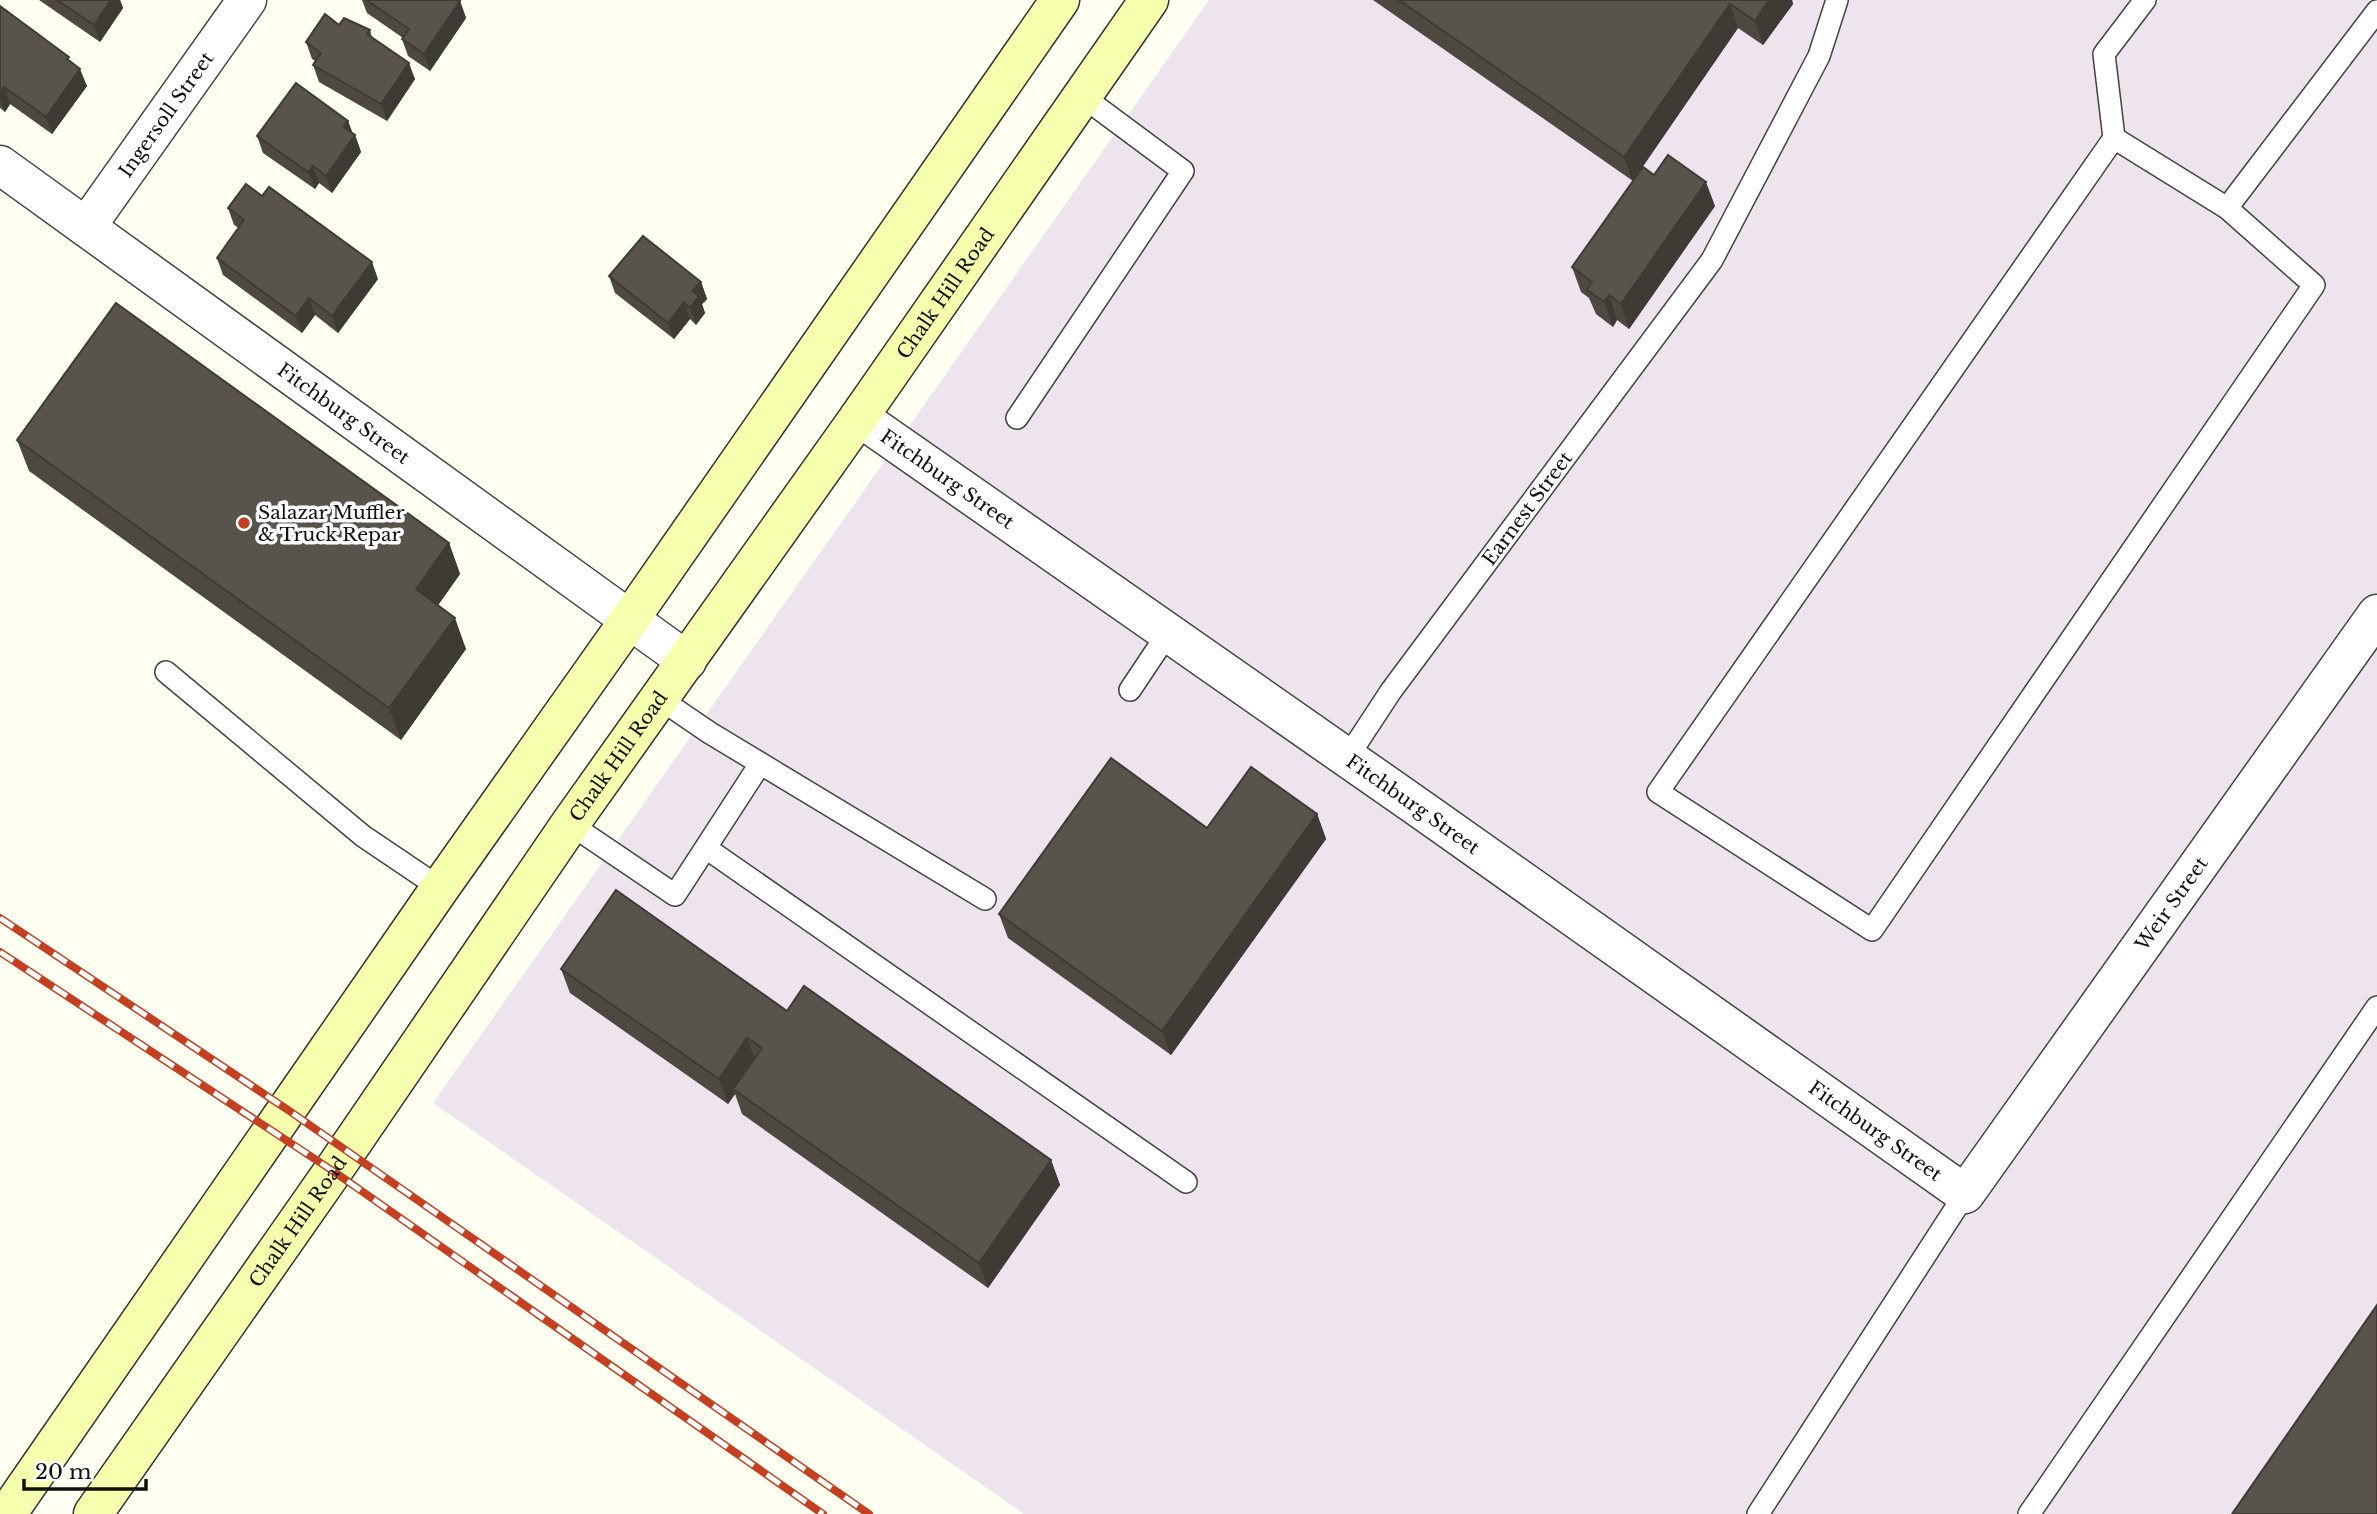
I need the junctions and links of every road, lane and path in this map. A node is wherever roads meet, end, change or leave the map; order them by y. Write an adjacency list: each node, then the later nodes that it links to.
1 (247, 0): 11 (street, Ingersoll Street)
2 (1060, 0): 15 (street)
3 (1149, 0): 7 (street, Chalk Hill Road)
4 (1837, 0): 21 (lane, Earnest Street)
5 (2146, 0): 8 (lane)
6 (2377, 11): 10 (lane)
7 (1082, 96): 12 (street, Chalk Hill Road); 13 (lane)
8 (2115, 138): 10 (lane); 10 (lane)
9 (0, 165): 11 (street, Fitchburg Street)
10 (2227, 208)
11 (86, 227): 15 (street, Fitchburg Street)
12 (859, 416): 16 (street, Fitchburg Street); 17 (street, Chalk Hill Road)
13 (1017, 418)
14 (2377, 614): 29 (street, Weir Street)
15 (630, 620): 17 (street, Fitchburg Street); 25 (street)
16 (1168, 633): 19 (lane); 21 (street, Fitchburg Street)
17 (687, 661): 20 (street, Chalk Hill Road)
18 (166, 672): 25 (lane)
19 (1130, 690)
20 (660, 699): 22 (lane); 23 (street, Chalk Hill Road)
21 (1347, 758): 29 (street, Fitchburg Street)
22 (760, 764): 24 (lane); 26 (lane)
23 (569, 824): 24 (lane); 31 (street, Chalk Hill Road)
24 (706, 848): 28 (lane)
25 (440, 888): 30 (street)
26 (985, 899)
27 (2377, 1007): 33 (lane)
28 (1186, 1182)
29 (1965, 1194): 32 (lane)
30 (7, 1514)
31 (93, 1514)
32 (1758, 1514)
33 (2029, 1514)

